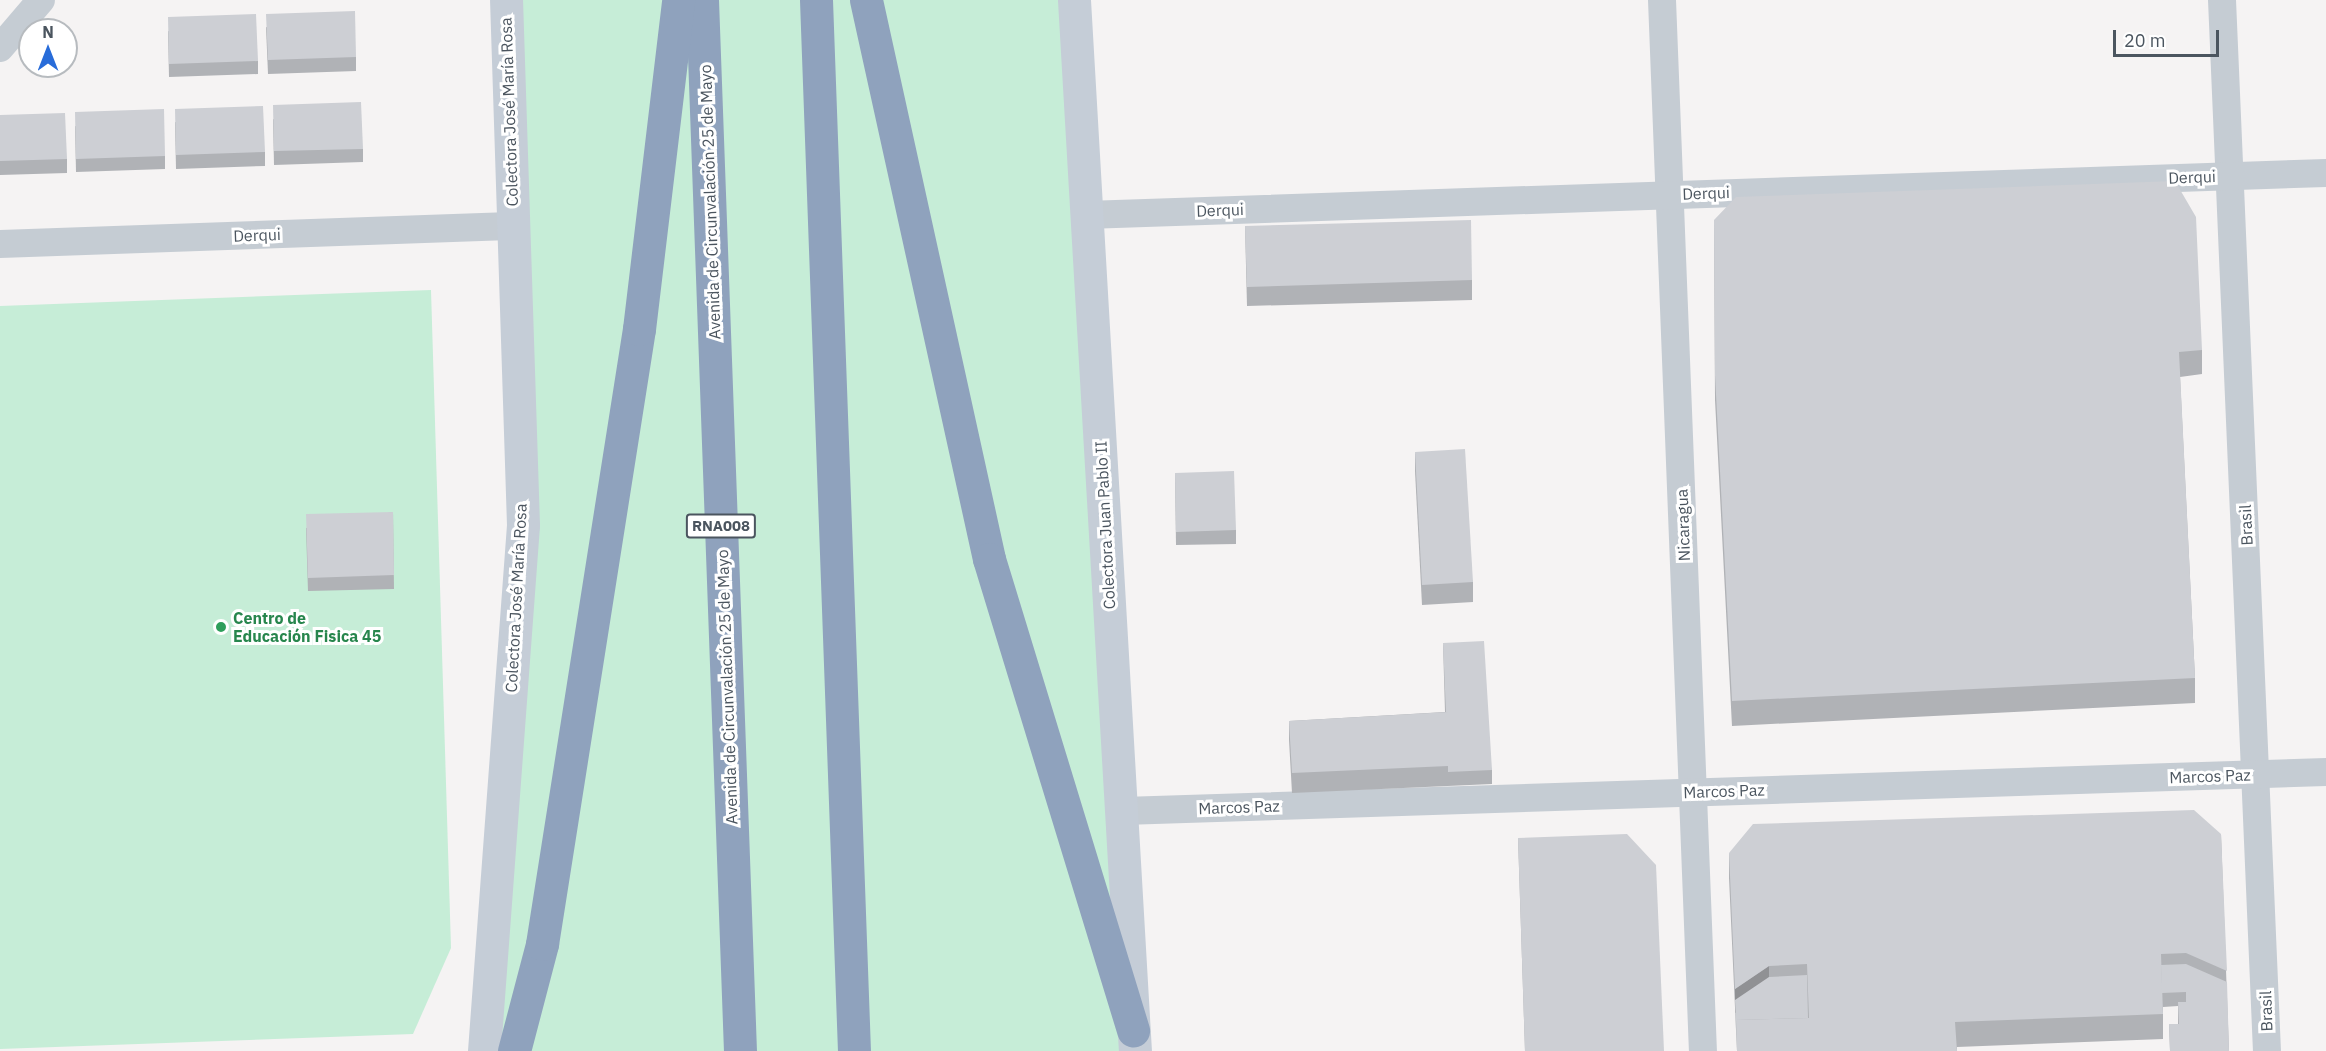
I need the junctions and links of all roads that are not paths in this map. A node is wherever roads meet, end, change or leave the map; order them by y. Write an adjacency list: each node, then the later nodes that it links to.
1 (42, 0): 10 (street)
2 (506, 0): 15 (main road, Colectora José María Rosa)
3 (678, 0): 23 (highway)
4 (702, 0): 24 (highway, Avenida de Circunvalación 25 de Mayo / RNA008)
5 (816, 0): 25 (highway)
6 (866, 0): 21 (highway)
7 (1074, 0): 14 (main road, Colectora Juan Pablo II)
8 (1662, 0): 13 (street, Nicaragua)
9 (2222, 0): 12 (street, Brasil)
10 (0, 48)
11 (2326, 173): 12 (street, Derqui)
12 (2230, 176): 13 (street, Derqui); 18 (street, Brasil)
13 (1673, 194): 14 (street, Derqui); 19 (street, Nicaragua)
14 (1086, 215): 20 (main road, Colectora Juan Pablo II)
15 (513, 226): 16 (street, Derqui); 22 (main road, Colectora José María Rosa)
16 (0, 244)
17 (2326, 772): 18 (street, Marcos Paz)
18 (2257, 774): 19 (street, Marcos Paz); 27 (street, Brasil)
19 (1691, 792): 20 (street, Marcos Paz); 26 (street, Nicaragua)
20 (1122, 811): 21 (main road, Colectora Juan Pablo II)
21 (1134, 1041)
22 (484, 1051)
23 (514, 1051)
24 (740, 1051)
25 (854, 1051)
26 (1703, 1051)
27 (2268, 1051)

